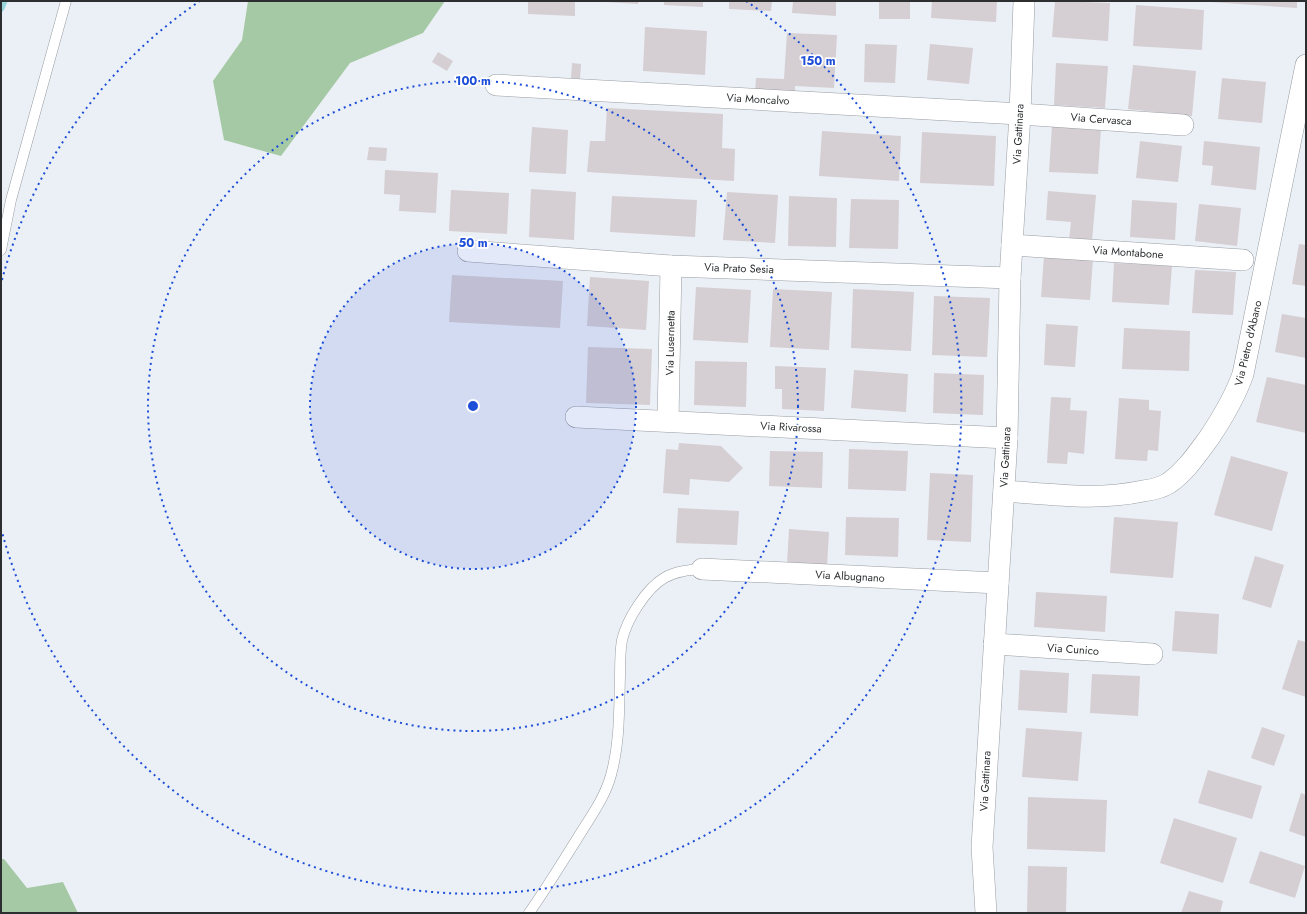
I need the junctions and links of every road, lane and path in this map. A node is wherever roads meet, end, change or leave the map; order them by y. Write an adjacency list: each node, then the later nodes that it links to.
1 (66, 1): 8 (lane)
2 (1024, 1): 5 (street, Via Gattinara)
3 (1306, 65): 16 (street, Via Pietro d'Abano)
4 (496, 85): 5 (street, Via Moncalvo)
5 (1020, 114): 6 (street, Via Cervasca); 7 (street, Via Gattinara)
6 (1183, 125)
7 (1012, 245): 10 (street, Via Montabone); 12 (street, Via Gattinara)
8 (1, 250)
9 (468, 251): 11 (street, Via Prato Sesia)
10 (1243, 260)
11 (671, 266): 12 (street, Via Prato Sesia); 14 (street, Via Lusernetta)
12 (1010, 278): 15 (street, Via Gattinara)
13 (576, 417): 14 (street, Via Rivarossa)
14 (668, 421): 15 (street, Via Rivarossa)
15 (1006, 438): 16 (street, Via Gattinara)
16 (1004, 492): 18 (street, Via Gattinara)
17 (702, 568): 18 (street, Via Albugnano); 21 (lane)
18 (998, 583): 19 (street, Via Gattinara)
19 (994, 644): 20 (street, Via Cunico); 22 (street, Via Gattinara)
20 (1152, 654)
21 (529, 913)
22 (986, 913)

